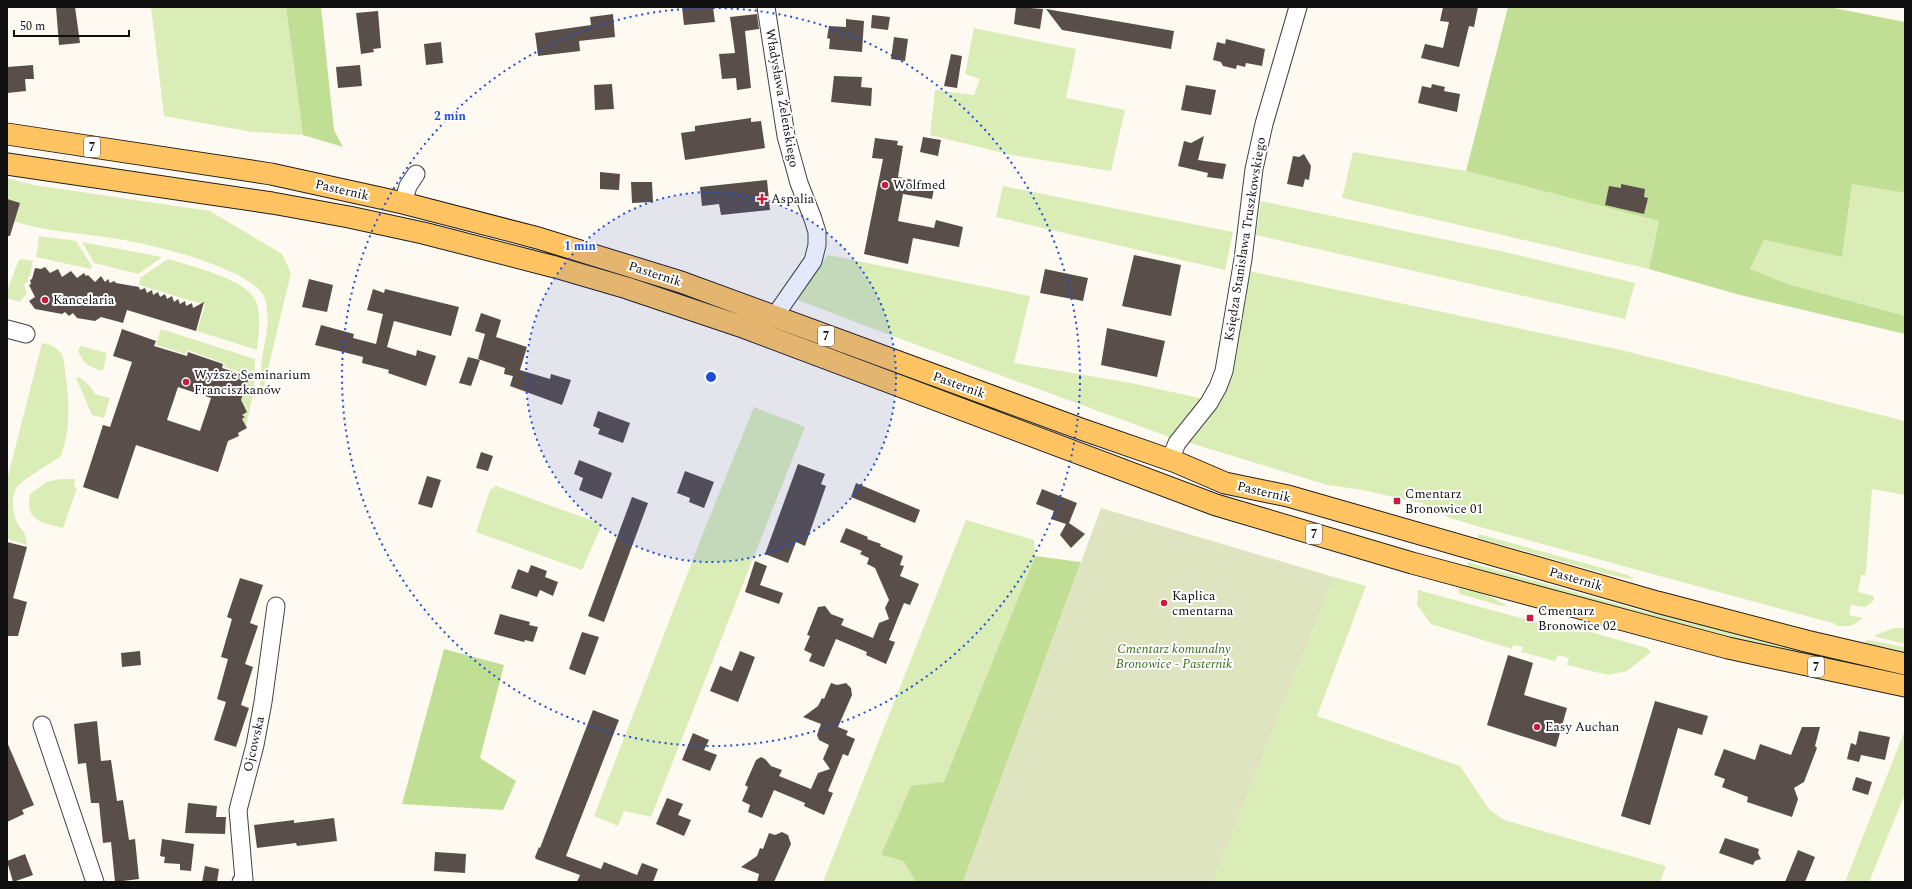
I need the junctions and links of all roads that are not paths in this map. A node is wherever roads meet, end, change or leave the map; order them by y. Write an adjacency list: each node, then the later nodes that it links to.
1 (766, 7): 7 (street, Władysława Żeleńskiego)
2 (1298, 7): 10 (street, Księdza Stanisława Truszkowskiego)
3 (7, 134): 6 (main road, Pasternik / 7)
4 (7, 164): 13 (main road, Pasternik / 7)
5 (416, 174): 6 (street)
6 (402, 203): 7 (main road, Pasternik / 7)
7 (774, 317): 10 (main road, Pasternik / 7)
8 (7, 329): 9 (street)
9 (26, 334)
10 (1170, 460): 12 (main road, Pasternik / 7)
11 (276, 606): 16 (street, Ojcowska)
12 (1905, 664)
13 (1905, 686)
14 (42, 725): 15 (street)
15 (95, 882)
16 (241, 882)

